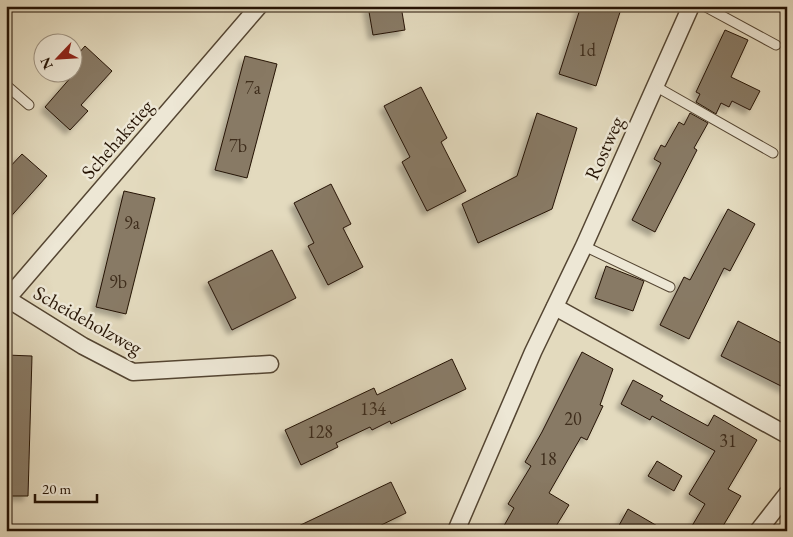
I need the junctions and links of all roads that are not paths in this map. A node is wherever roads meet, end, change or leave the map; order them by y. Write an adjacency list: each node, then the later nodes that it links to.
1 (259, 6): 11 (street, Schehakstieg)
2 (691, 6): 6 (street, Rostweg)
3 (704, 6): 4 (lane)
4 (776, 45)
5 (6, 84): 7 (lane)
6 (656, 86): 8 (lane); 9 (street, Rostweg)
7 (29, 105)
8 (773, 153)
9 (584, 246): 10 (lane); 12 (street, Rostweg)
10 (670, 287)
11 (7, 299): 13 (street, Scheideholzweg)
12 (555, 307): 14 (street); 16 (street, Rostweg)
13 (270, 364)
14 (787, 435)
15 (787, 494): 17 (street)
16 (456, 531)
17 (758, 531)

